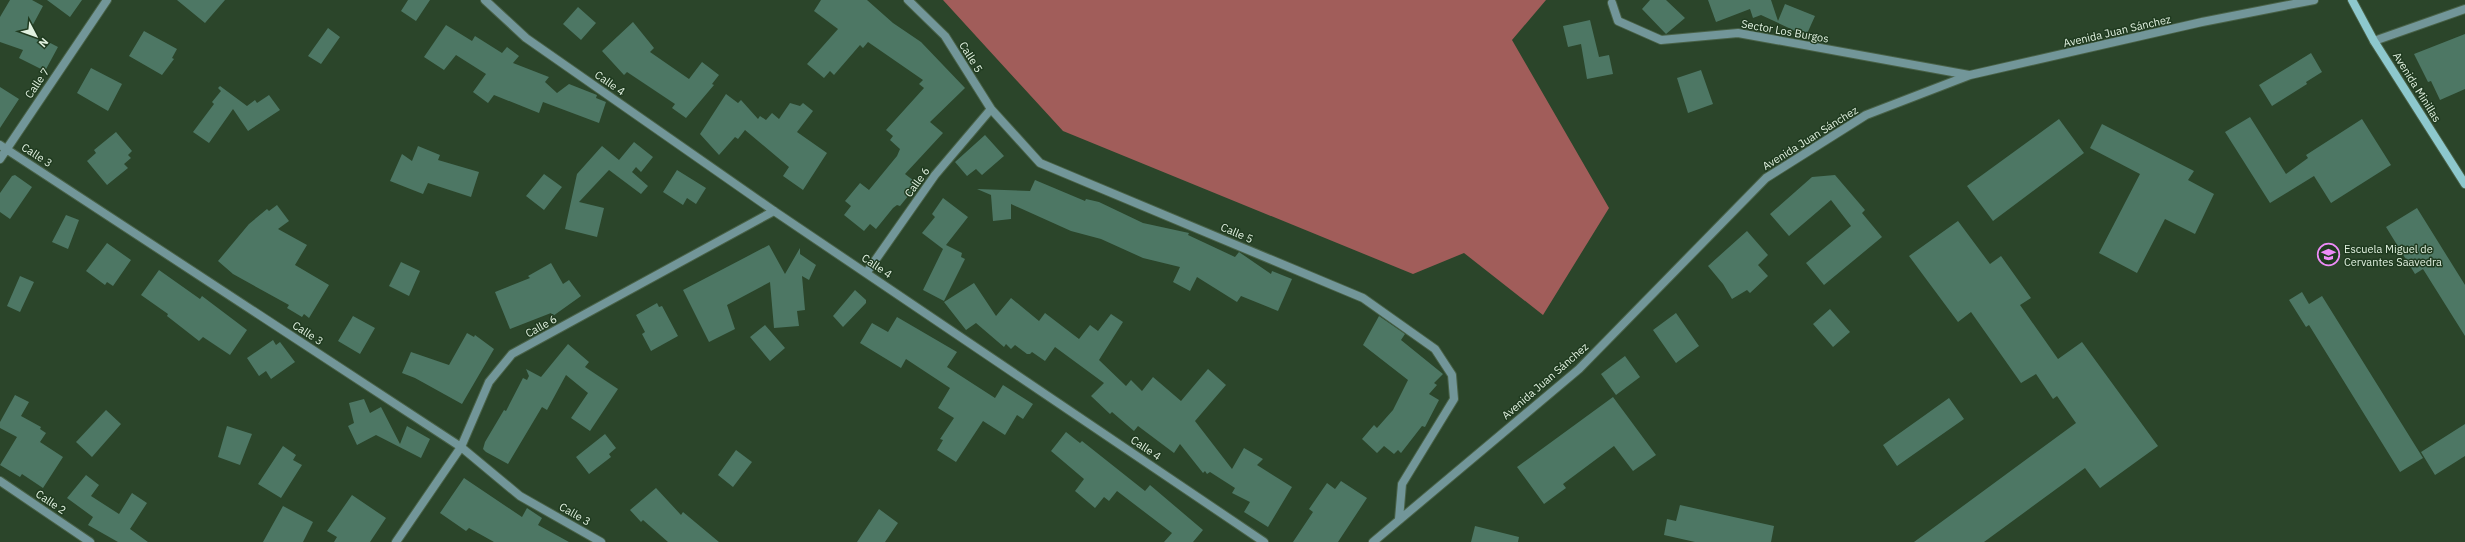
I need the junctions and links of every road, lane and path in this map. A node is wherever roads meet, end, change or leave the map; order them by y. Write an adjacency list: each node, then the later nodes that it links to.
1 (106, 0): 11 (street, Calle 7)
2 (485, 0): 14 (street, Calle 4)
3 (908, 0): 10 (street, Calle 5)
4 (2314, 0): 9 (street, Avenida Juan Sánchez)
5 (2352, 0): 8 (main road, Avenida Minillas)
6 (1612, 3): 9 (street, Sector Los Burgos)
7 (2465, 9): 8 (street)
8 (2374, 41): 13 (main road, Avenida Minillas)
9 (1970, 75): 18 (street, Avenida Juan Sánchez)
10 (991, 109): 15 (street, Calle 6); 18 (street, Calle 5)
11 (3, 147): 12 (street, Calle 7); 16 (street, Calle 3)
12 (0, 159)
13 (2465, 184)
14 (774, 211): 15 (street, Calle 4); 16 (street, Calle 6)
15 (867, 272): 22 (street, Calle 4)
16 (461, 447): 20 (street, Calle 6); 21 (street, Calle 3)
17 (0, 481): 19 (street, Calle 2)
18 (1399, 519): 23 (street, Avenida Juan Sánchez)
19 (90, 542)
20 (396, 542)
21 (601, 542)
22 (1264, 542)
23 (1373, 542)

